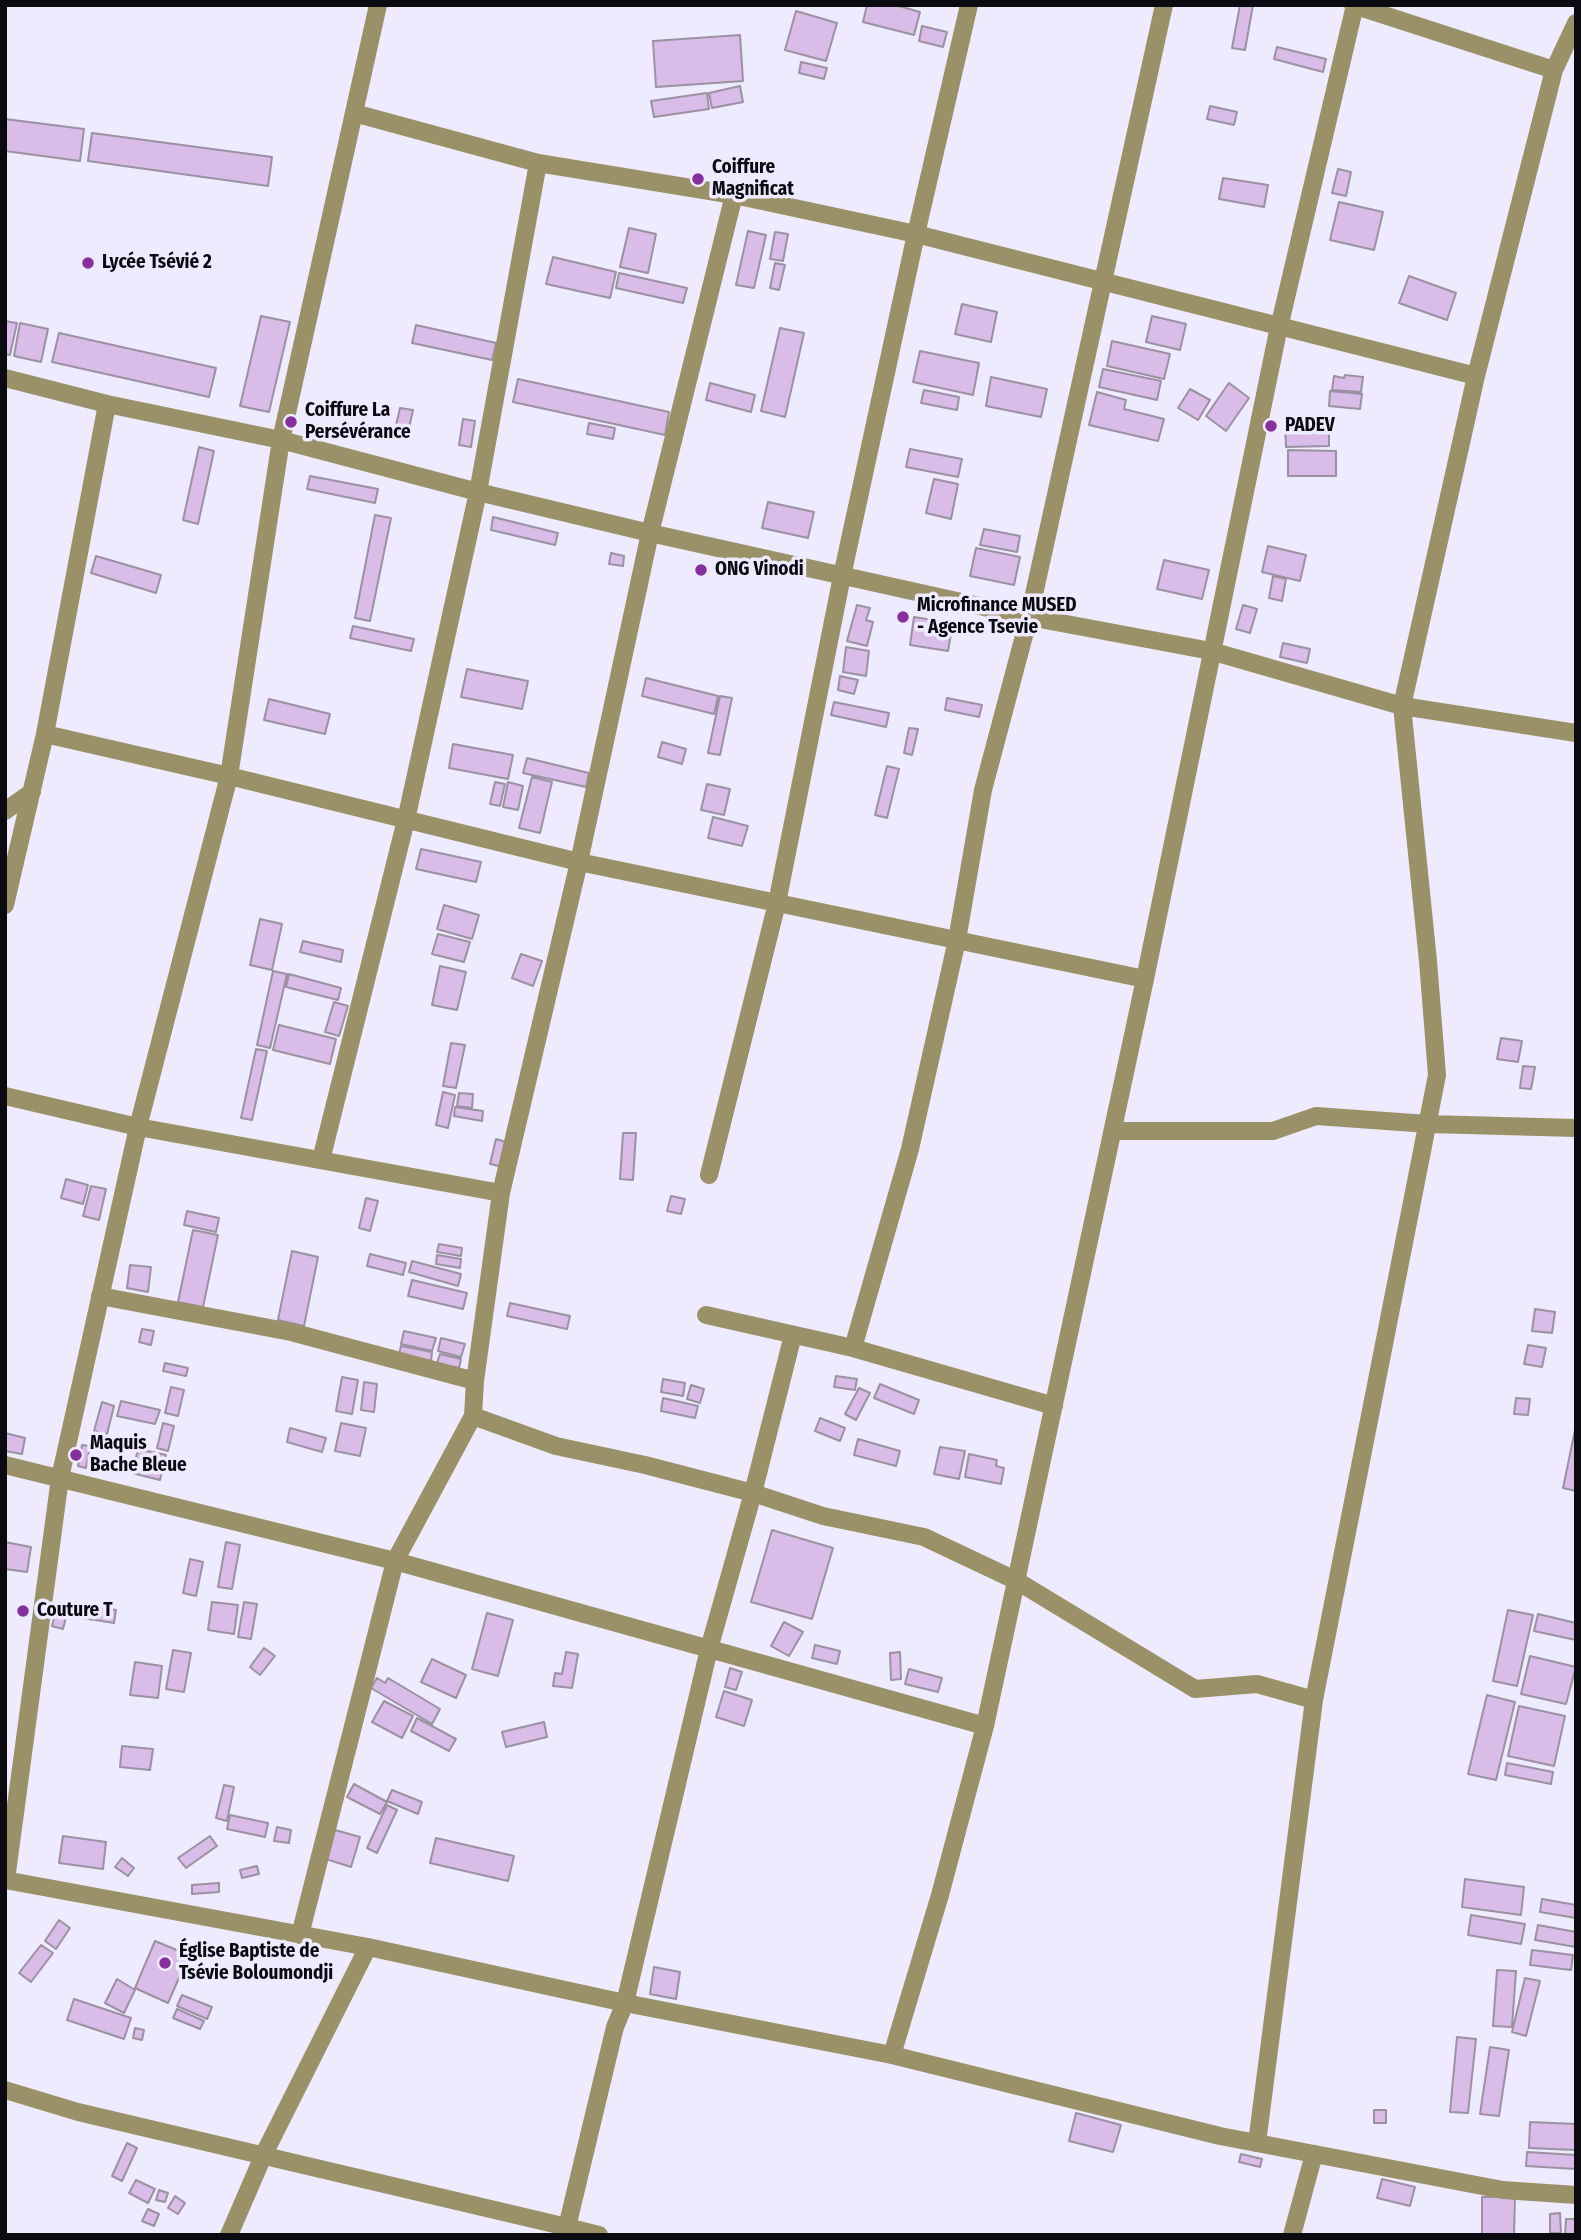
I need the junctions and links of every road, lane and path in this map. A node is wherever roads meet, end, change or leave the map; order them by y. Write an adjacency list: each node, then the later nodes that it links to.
1 (378, 5): 7 (street)
2 (969, 5): 10 (street)
3 (1164, 5): 11 (street)
4 (1354, 5): 6 (street); 12 (street)
5 (1576, 23): 6 (street)
6 (1554, 70): 13 (street)
7 (354, 113): 8 (street); 16 (street)
8 (538, 163): 9 (street); 17 (street)
9 (734, 195): 10 (street); 18 (street)
10 (916, 234): 11 (street); 19 (street)
11 (1102, 282): 12 (street); 20 (street)
12 (1279, 327): 13 (street); 21 (street)
13 (1476, 376): 22 (street)
14 (5, 378): 15 (street)
15 (107, 404): 16 (street); 24 (street)
16 (281, 440): 17 (street); 25 (street)
17 (478, 492): 18 (street); 28 (street)
18 (650, 533): 19 (street); 29 (street)
19 (842, 576): 20 (street); 30 (street)
20 (1029, 617): 21 (street); 32 (street)
21 (1211, 651): 22 (street); 33 (street)
22 (1402, 706): 23 (street); 35 (street)
23 (1576, 733)
24 (45, 734): 25 (street); 26 (street)
25 (229, 776): 28 (street); 36 (street)
26 (32, 792): 27 (street); 31 (street)
27 (5, 811)
28 (406, 820): 29 (street); 39 (street)
29 (579, 862): 30 (street); 41 (street)
30 (777, 903): 32 (street); 40 (street)
31 (5, 905)
32 (957, 940): 33 (street); 45 (street)
33 (1145, 979): 38 (street)
34 (5, 1096): 36 (street)
35 (1428, 1124): 37 (street); 38 (street); 55 (street)
36 (138, 1127): 39 (street); 42 (street)
37 (1576, 1128)
38 (1112, 1131): 47 (street)
39 (321, 1160): 41 (street)
40 (709, 1175)
41 (501, 1193): 46 (street)
42 (100, 1296): 46 (street); 50 (street)
43 (706, 1315): 44 (street)
44 (793, 1335): 45 (street); 51 (street)
45 (853, 1348): 47 (street)
46 (475, 1381): 48 (street)
47 (1054, 1406): 53 (street)
48 (473, 1416): 51 (street); 52 (street)
49 (5, 1465): 50 (street)
50 (60, 1478): 52 (street); 57 (street)
51 (753, 1493): 53 (street); 54 (street)
52 (395, 1562): 54 (street); 58 (street)
53 (1017, 1581): 55 (street); 56 (street)
54 (709, 1649): 56 (street); 60 (street)
55 (1314, 1700): 63 (street)
56 (985, 1726): 61 (street)
57 (6, 1880): 58 (street)
58 (300, 1935): 59 (street)
59 (368, 1947): 60 (street); 64 (street)
60 (625, 2003): 61 (street); 67 (street)
61 (892, 2055): 63 (street)
62 (5, 2090): 64 (street)
63 (1257, 2143): 65 (street)
64 (264, 2154): 67 (street); 68 (street)
65 (1314, 2154): 66 (street); 70 (street)
66 (1576, 2195)
67 (566, 2231): 69 (street)
68 (229, 2235)
69 (598, 2235)
70 (1292, 2235)

